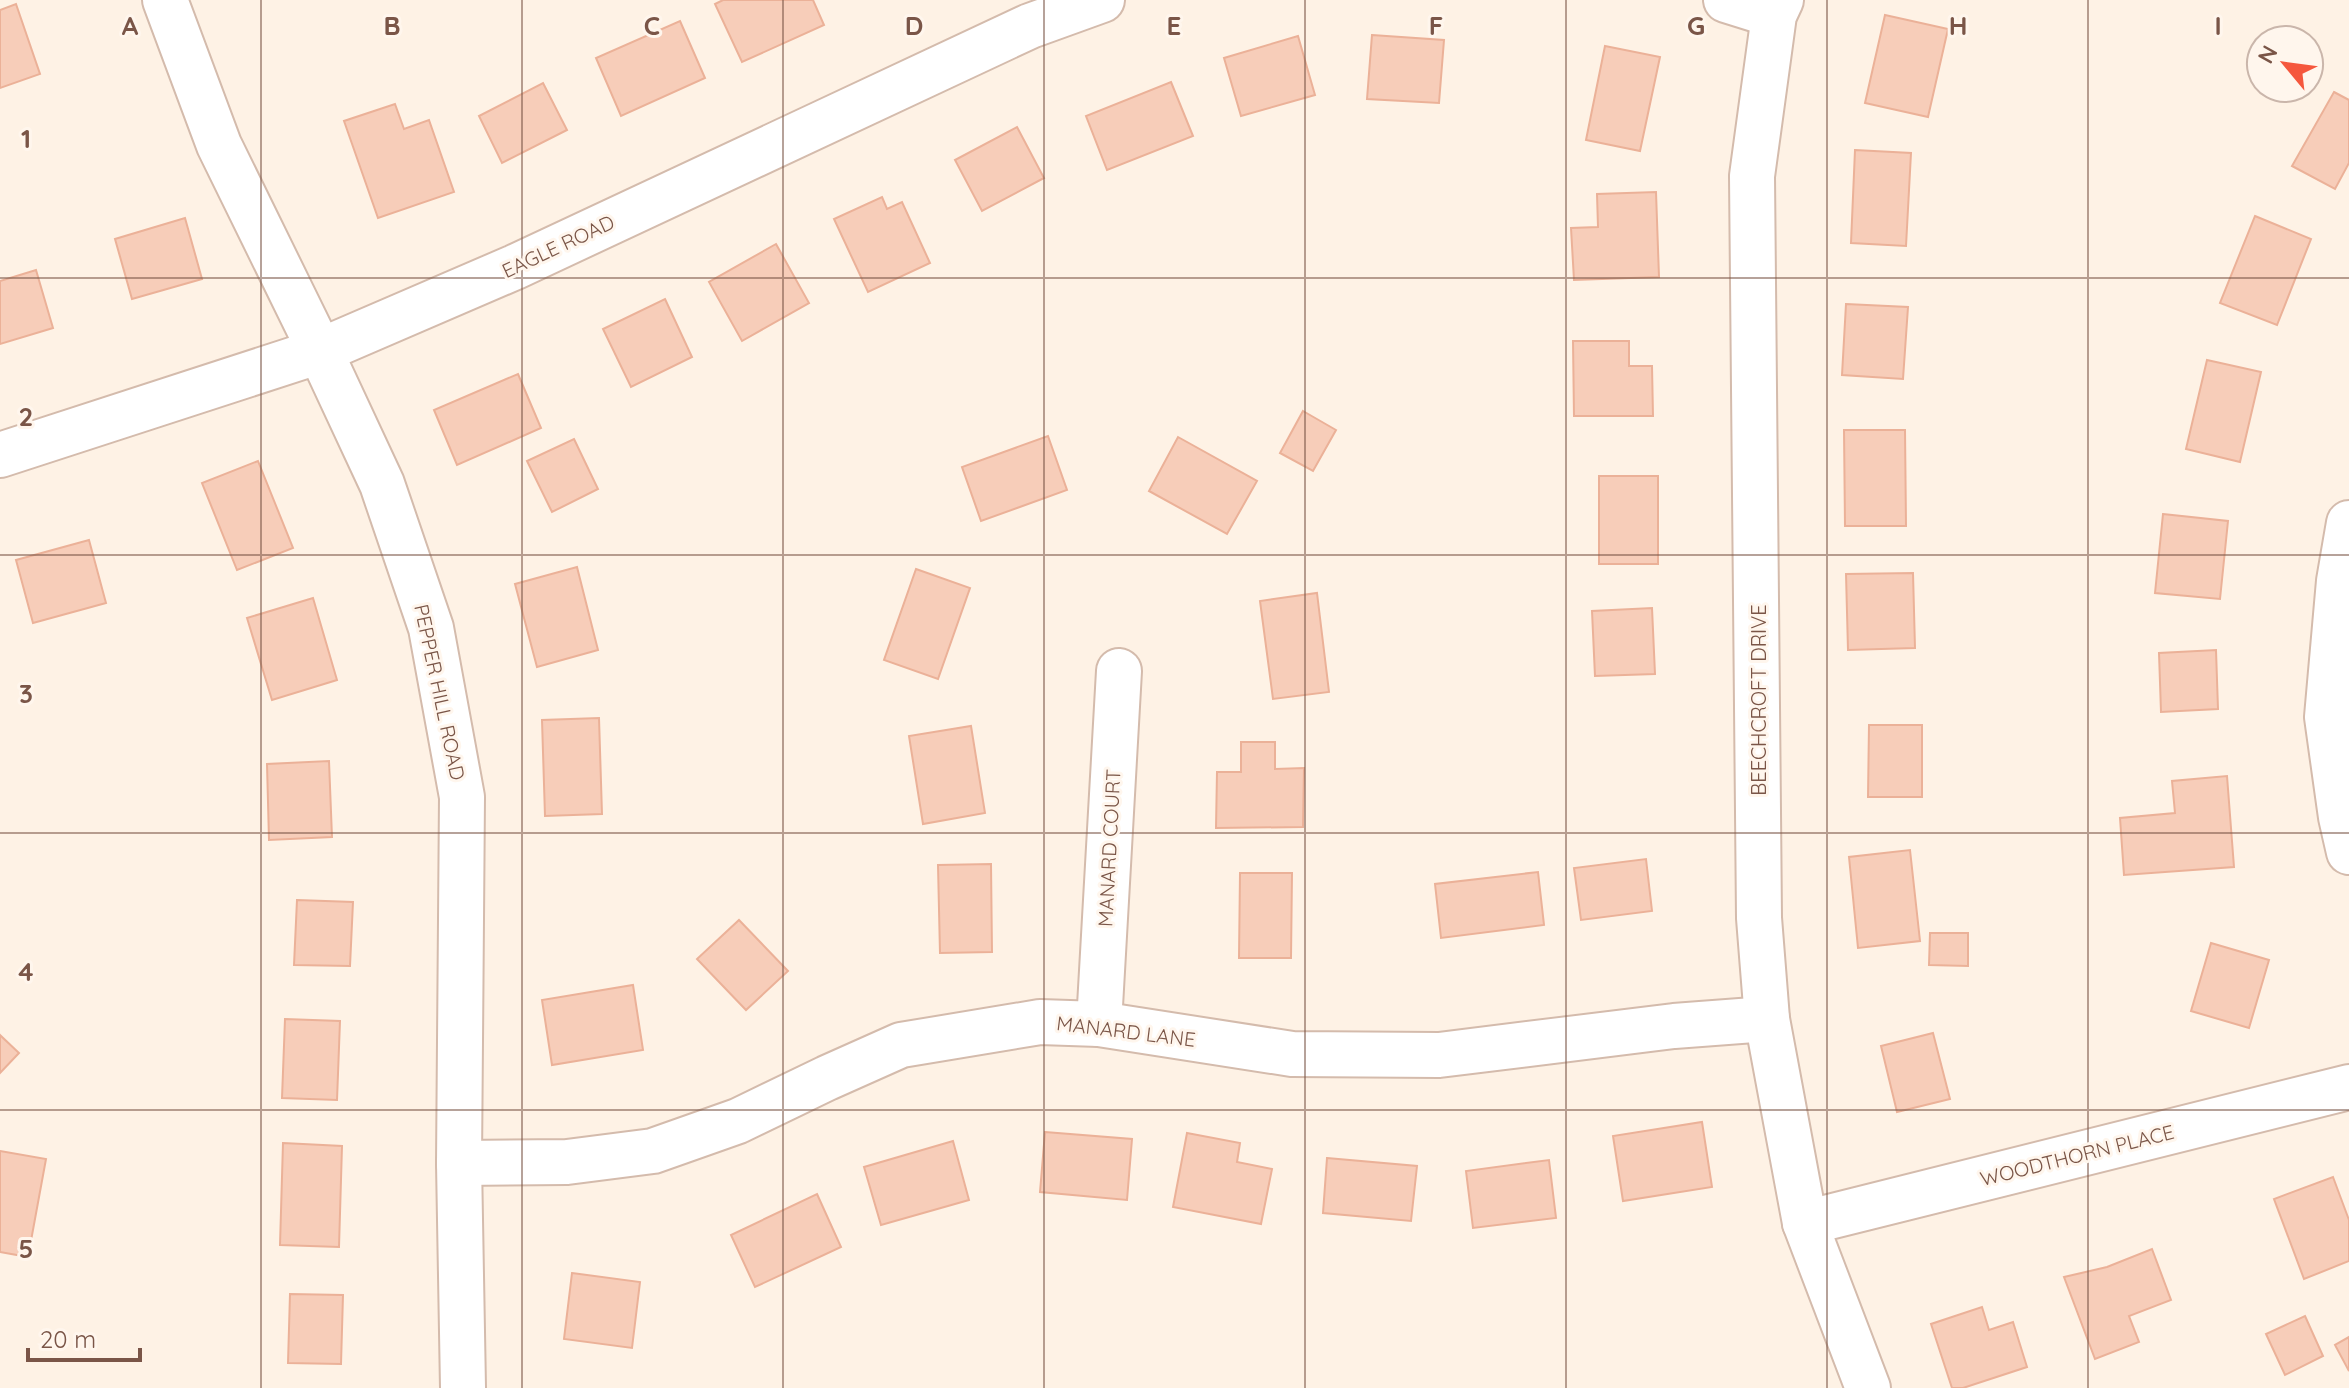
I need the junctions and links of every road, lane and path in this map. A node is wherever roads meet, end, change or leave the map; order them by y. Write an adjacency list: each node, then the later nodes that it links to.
1 (165, 0): 5 (street, PEPPER HILL ROAD)
2 (1102, 0): 5 (street, EAGLE ROAD)
3 (1726, 0): 4 (street)
4 (1777, 8): 10 (street, BEECHCROFT DRIVE)
5 (320, 351): 6 (street, EAGLE ROAD); 13 (street, PEPPER HILL ROAD)
6 (0, 455)
7 (2349, 523): 9 (street)
8 (1119, 671): 11 (street, MANARD COURT)
9 (2349, 852)
10 (1767, 1019): 11 (street, MANARD LANE); 14 (street, BEECHCROFT DRIVE)
11 (1099, 1024): 13 (street, MANARD LANE)
12 (2349, 1087): 14 (street, WOODTHORN PLACE)
13 (459, 1163): 15 (street, PEPPER HILL ROAD)
14 (1805, 1223): 16 (street, BEECHCROFT DRIVE)
15 (463, 1388)
16 (1868, 1388)

